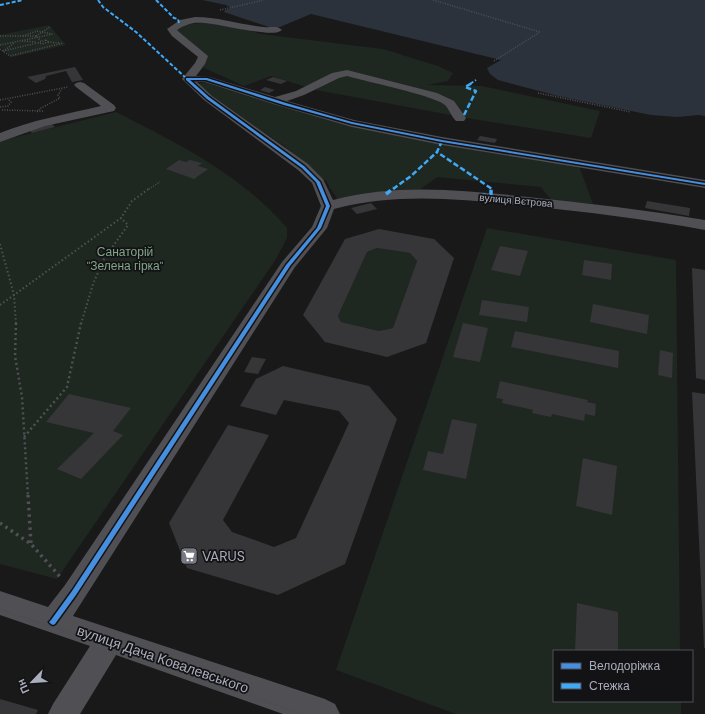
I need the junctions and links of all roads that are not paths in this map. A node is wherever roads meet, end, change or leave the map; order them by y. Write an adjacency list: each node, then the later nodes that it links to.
1 (277, 30): 2 (street)
2 (187, 79): 4 (street); 8 (street)
3 (80, 85): 5 (street)
4 (274, 101): 6 (street); 6 (street)
5 (0, 138)
6 (442, 141): 7 (street)
7 (705, 184)
8 (328, 206): 9 (street, вулиця Вєтрова); 11 (street)
9 (705, 225)
10 (0, 604): 11 (street, вулиця Дача Ковалевського)
11 (53, 622): 12 (street, вулиця Дача Ковалевського)
12 (110, 640): 13 (street); 14 (street, вулиця Дача Ковалевського)
13 (63, 714)
14 (325, 714)

